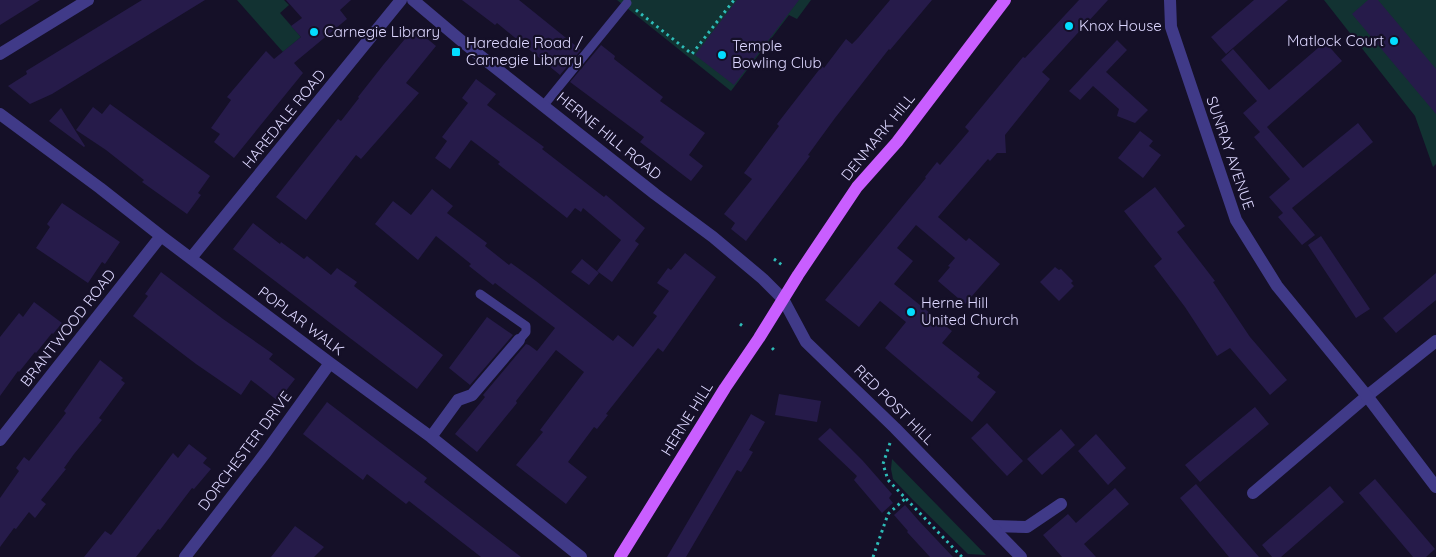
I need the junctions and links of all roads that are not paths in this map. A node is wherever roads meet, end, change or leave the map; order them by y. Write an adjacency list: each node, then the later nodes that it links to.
1 (88, 0): 7 (street)
2 (401, 0): 11 (street, HAREDALE ROAD)
3 (413, 0): 8 (street, HERNE HILL ROAD)
4 (1006, 0): 13 (main road, DENMARK HILL)
5 (1170, 0): 17 (street, SUNRAY AVENUE)
6 (627, 3): 8 (lane)
7 (0, 54)
8 (544, 105): 13 (street, HERNE HILL ROAD)
9 (0, 114): 10 (street, POPLAR WALK)
10 (161, 236): 11 (street, POPLAR WALK); 19 (street, BRANTWOOD ROAD)
11 (191, 258): 16 (street, POPLAR WALK)
12 (480, 294): 14 (lane)
13 (783, 299): 23 (street, RED POST HILL); 26 (main road, HERNE HILL)
14 (519, 340): 18 (street)
15 (1436, 341): 17 (street)
16 (330, 363): 18 (street, POPLAR WALK); 24 (street, DORCHESTER DRIVE)
17 (1367, 396): 20 (street, SUNRAY AVENUE); 21 (street)
18 (431, 437): 25 (street, POPLAR WALK)
19 (0, 440)
20 (1436, 487)
21 (1253, 493)
22 (1061, 504): 23 (street)
23 (992, 526): 27 (street, RED POST HILL)
24 (185, 557)
25 (581, 557)
26 (620, 557)
27 (1021, 557)

